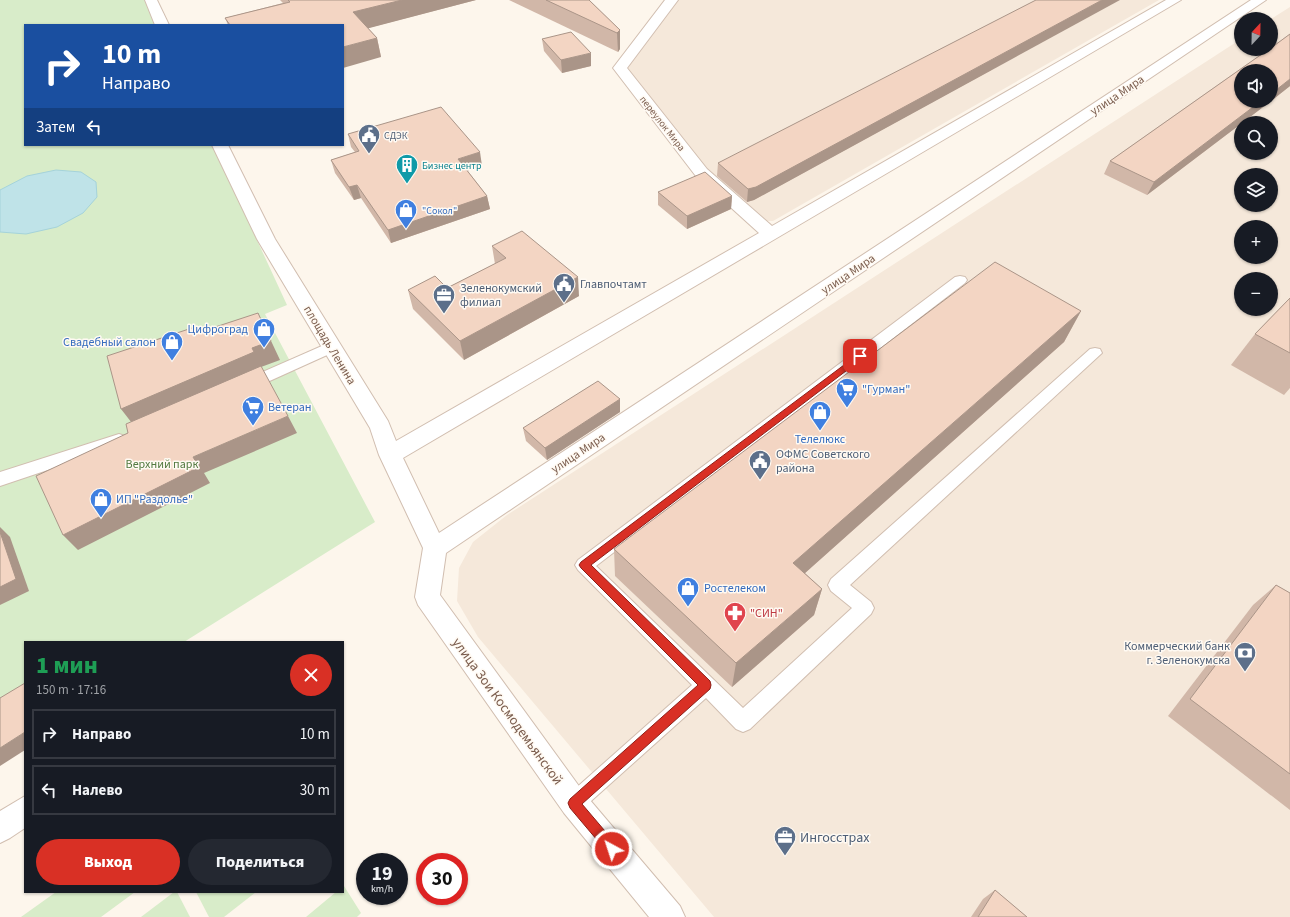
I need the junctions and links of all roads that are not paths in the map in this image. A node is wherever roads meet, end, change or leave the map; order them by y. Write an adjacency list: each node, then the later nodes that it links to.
1 (150, 0): 5 (street)
2 (672, 0): 7 (street, переулок Мира)
3 (1175, 0): 7 (street)
4 (1260, 0): 15 (street, улица Мира)
5 (162, 24)
6 (220, 146): 9 (street, площадь Ленина)
7 (771, 234): 13 (street)
8 (960, 280): 16 (lane)
9 (331, 347): 11 (lane); 13 (street, площадь Ленина)
10 (1095, 353): 16 (lane)
11 (234, 391)
12 (135, 435): 14 (lane)
13 (390, 455): 15 (street, площадь Ленина)
14 (0, 479)
15 (435, 548): 17 (street, улица Зои Космодемьянской)
16 (706, 685): 17 (lane)
17 (574, 803): 20 (street, улица Зои Космодемьянской)
18 (24, 812): 19 (street)
19 (0, 828)
20 (669, 917)

